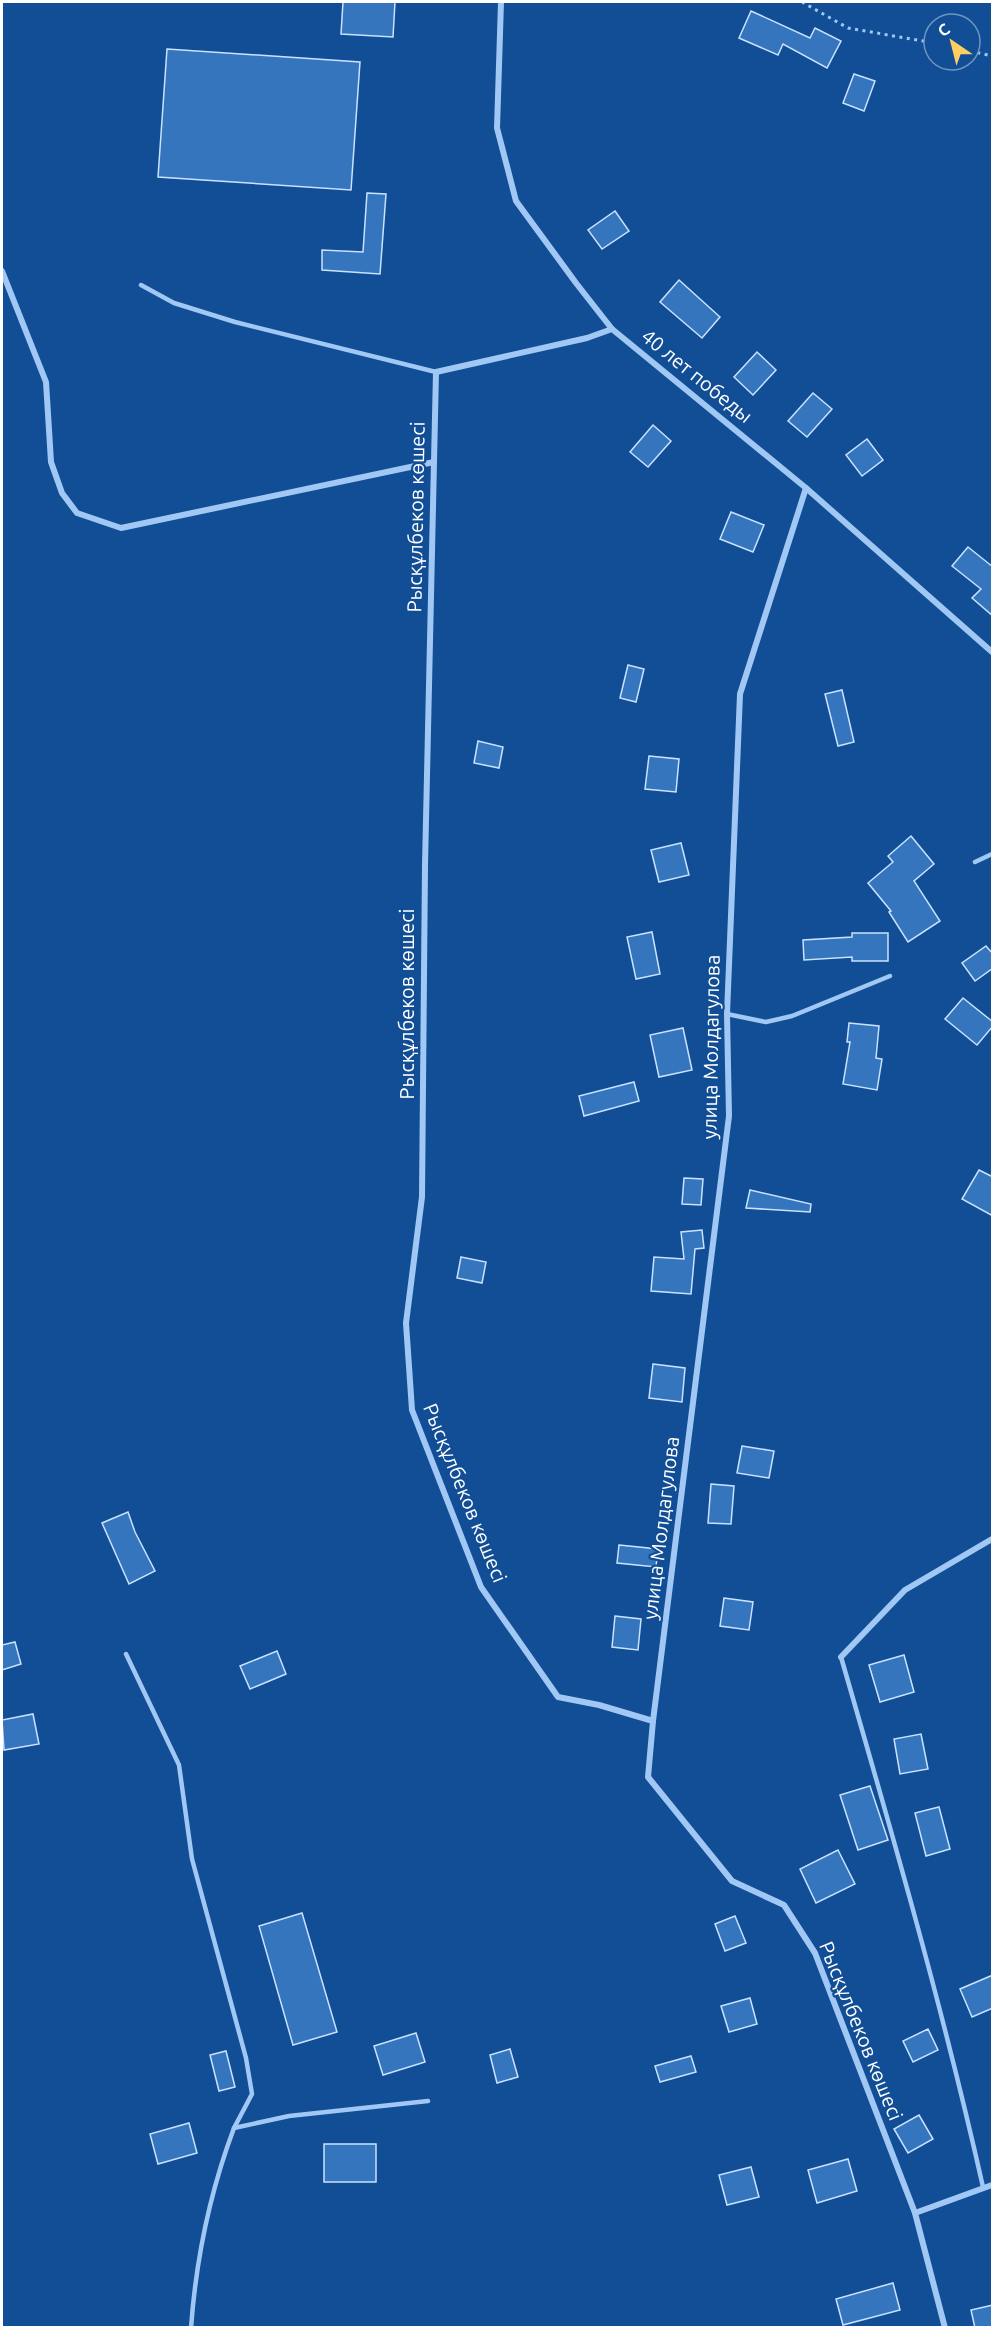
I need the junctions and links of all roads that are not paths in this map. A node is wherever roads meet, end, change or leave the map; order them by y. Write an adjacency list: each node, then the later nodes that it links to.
1 (501, 2): 4 (street, 40 лет победы)
2 (2, 271): 6 (street)
3 (141, 285): 5 (lane)
4 (612, 329): 5 (street); 7 (street, 40 лет победы)
5 (436, 372): 6 (street, Рысқұлбеков көшесі)
6 (434, 462): 16 (street, Рысқұлбеков көшесі)
7 (806, 488): 8 (street, 40 лет победы); 12 (street, улица Молдагулова)
8 (993, 652)
9 (993, 854): 10 (lane)
10 (975, 862)
11 (890, 976): 12 (lane)
12 (727, 1014): 16 (street, улица Молдагулова)
13 (993, 1539): 15 (street)
14 (126, 1654): 18 (lane)
15 (841, 1657): 20 (lane)
16 (653, 1721): 21 (street, Рысқұлбеков көшесі)
17 (428, 2101): 18 (lane)
18 (234, 2128): 22 (lane)
19 (993, 2184): 20 (street)
20 (983, 2187): 21 (street)
21 (915, 2213): 23 (street, Рысқұлбеков көшесі)
22 (191, 2328)
23 (945, 2328)

